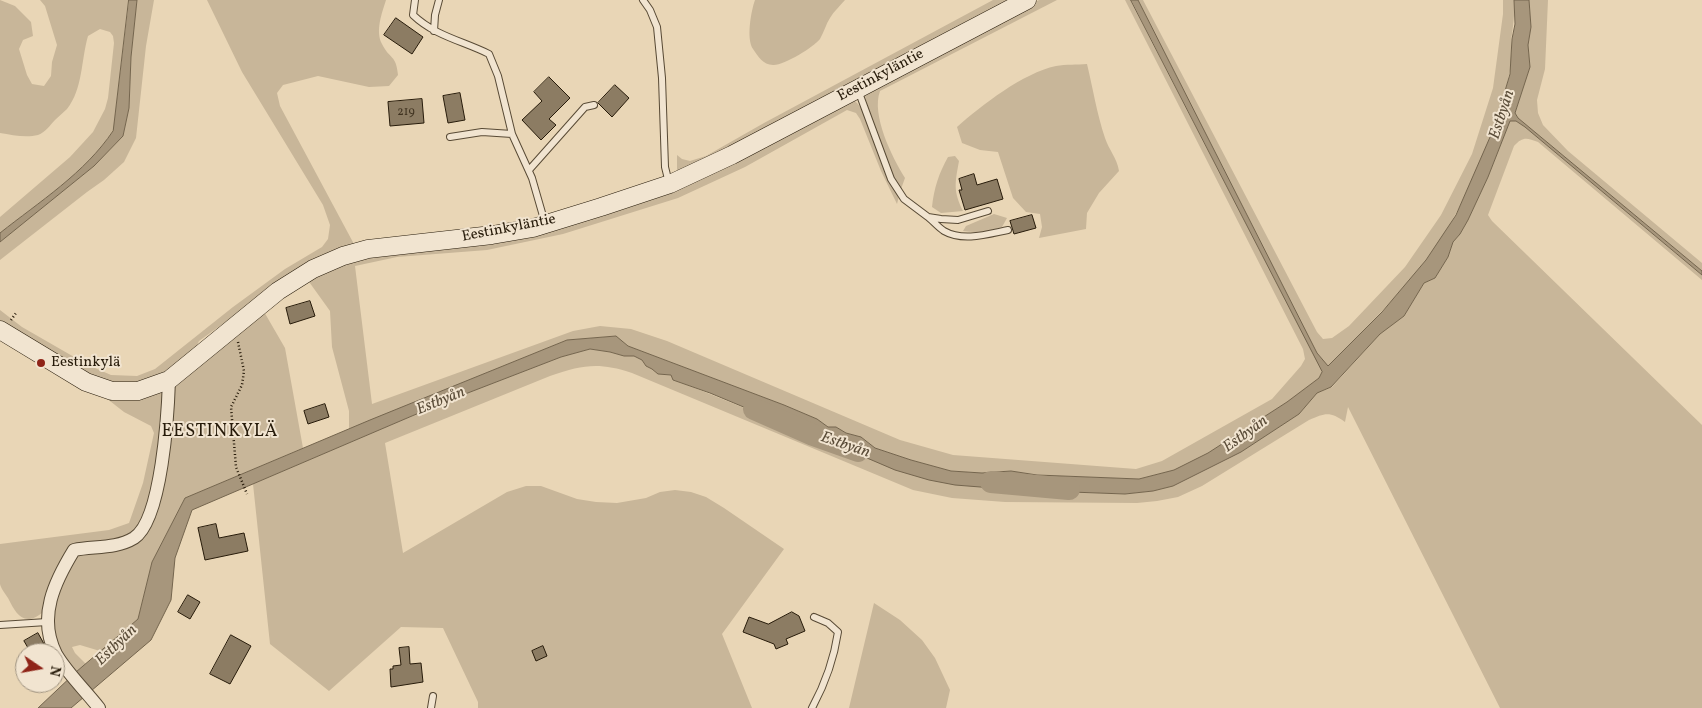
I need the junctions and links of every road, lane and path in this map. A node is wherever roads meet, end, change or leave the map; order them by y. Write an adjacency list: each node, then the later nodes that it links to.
1 (415, 0): 5 (lane)
2 (438, 0): 5 (lane)
3 (643, 0): 11 (lane)
4 (1027, 0): 6 (street, Eestinkyläntie)
5 (434, 31): 8 (lane)
6 (858, 89): 11 (street, Eestinkyläntie); 13 (lane)
7 (594, 105): 10 (lane)
8 (512, 134): 9 (lane); 10 (lane)
9 (450, 137)
10 (529, 170): 14 (lane)
11 (670, 184): 14 (street, Eestinkyläntie)
12 (988, 211): 13 (lane)
13 (928, 217): 15 (lane)
14 (546, 224): 16 (street, Eestinkyläntie)
15 (1008, 230)
16 (235, 326): 18 (street, Eestinkyläntie); 19 (path)
17 (0, 330): 18 (street, Eestinkyläntie)
18 (169, 380): 21 (street)
19 (247, 494)
20 (814, 617): 26 (lane)
21 (47, 622): 22 (lane); 24 (street)
22 (0, 625)
23 (433, 696): 25 (lane)
24 (96, 704)
25 (431, 708)
26 (812, 708)

